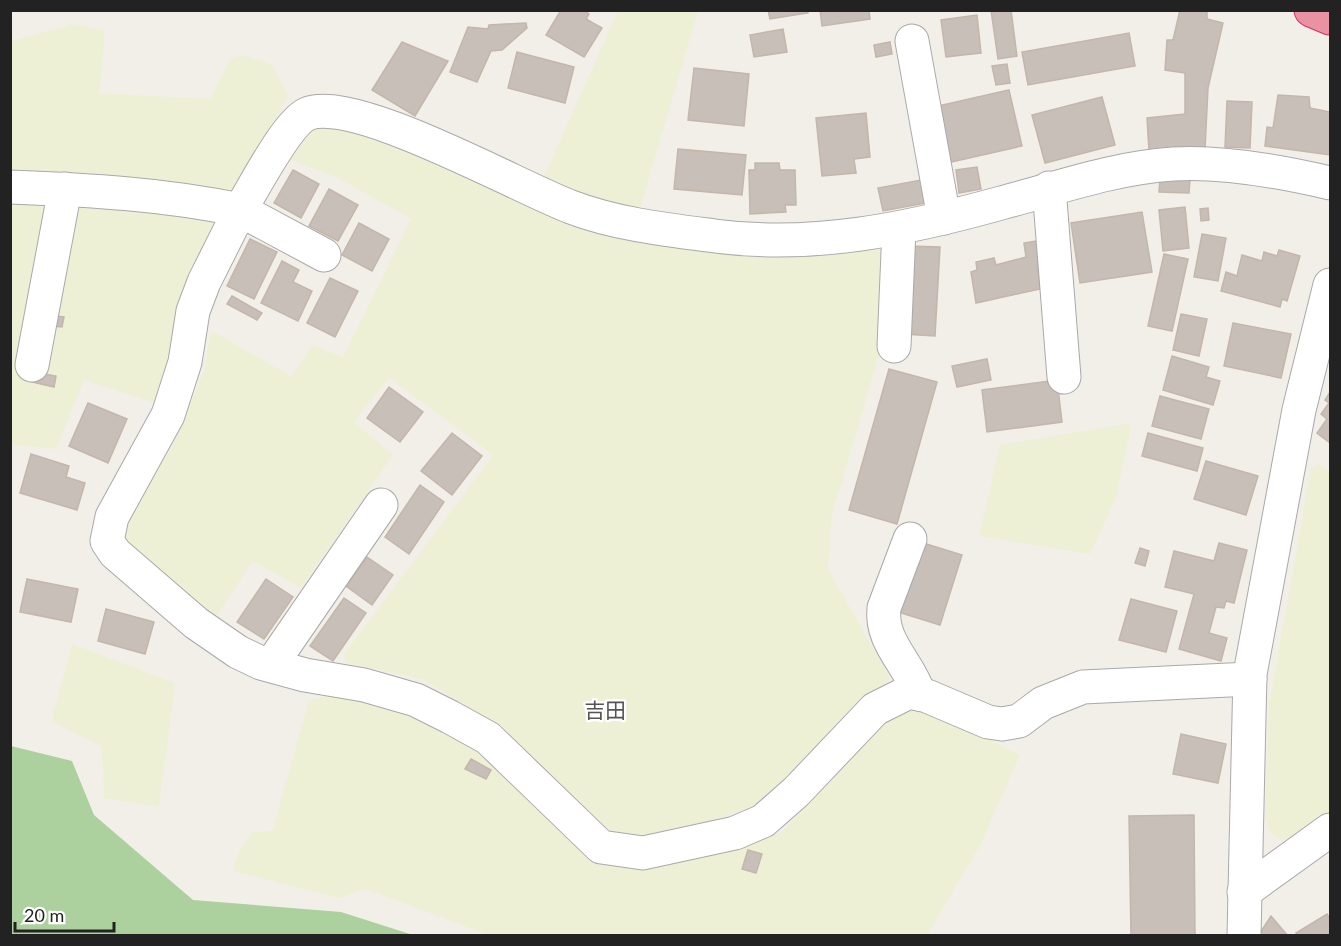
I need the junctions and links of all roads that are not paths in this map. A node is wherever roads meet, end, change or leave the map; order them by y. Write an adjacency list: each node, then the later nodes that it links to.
1 (1311, 10): 2 (highway)
2 (1330, 18)
3 (912, 41): 9 (street)
4 (1330, 183): 6 (street)
5 (10, 187): 7 (street)
6 (1049, 188): 9 (street); 15 (street)
7 (65, 189): 8 (street); 14 (street)
8 (240, 210): 10 (street); 11 (street); 18 (street)
9 (944, 218): 10 (street)
10 (899, 229): 13 (street)
11 (324, 255)
12 (1328, 307): 19 (street)
13 (894, 346)
14 (32, 365)
15 (1064, 377)
16 (381, 505): 18 (street)
17 (910, 539): 20 (street)
18 (271, 666): 20 (street)
19 (1250, 679): 20 (street); 22 (street)
20 (919, 694)
21 (1330, 830): 22 (street)
22 (1244, 892): 23 (street)
23 (1244, 936)

